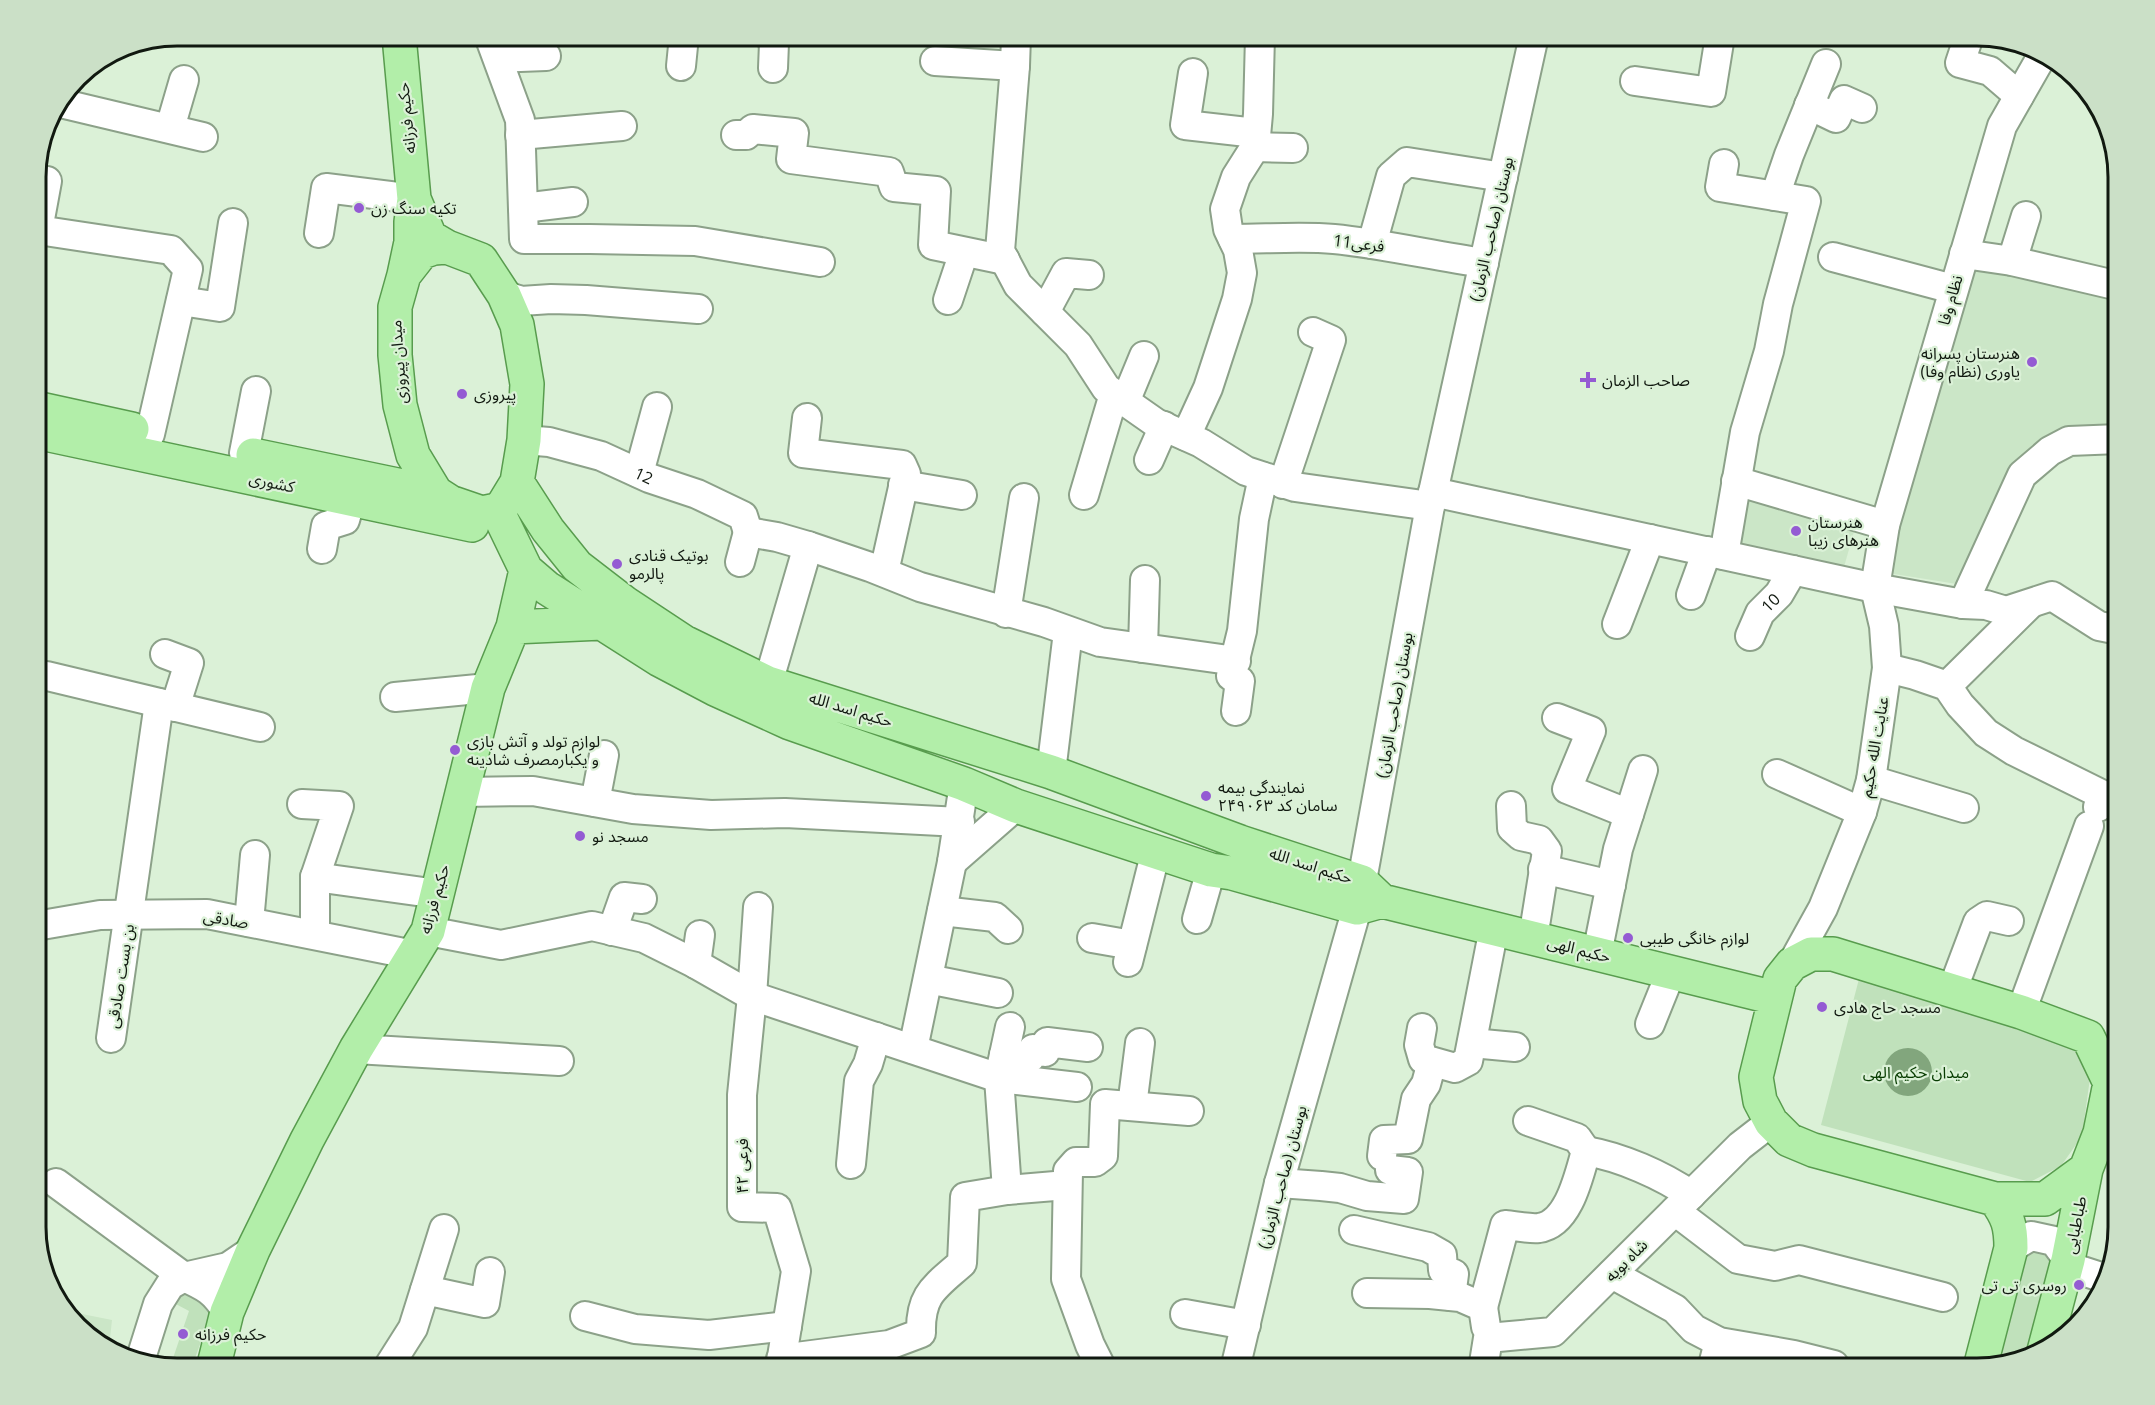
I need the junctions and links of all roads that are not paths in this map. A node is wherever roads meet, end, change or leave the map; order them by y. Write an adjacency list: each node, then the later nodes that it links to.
1 (1260, 46): 29 (street)
2 (1532, 46): 32 (street, بوستان (صاحب الزمان))
3 (1718, 46): 19 (street)
4 (1966, 46): 20 (street)
5 (400, 47): 34 (main road, حکیم فرزانه)
6 (494, 47): 10 (street); 26 (street)
7 (683, 47): 14 (street)
8 (774, 47): 16 (street)
9 (1016, 47): 15 (street)
10 (546, 56)
11 (935, 61): 15 (street)
12 (2038, 62): 20 (street, نظام وفا)
13 (1826, 64): 22 (street)
14 (681, 66)
15 (1015, 66): 47 (street)
16 (773, 68)
17 (1193, 73): 29 (street)
18 (184, 80): 25 (street)
19 (1635, 81)
20 (2019, 96): 45 (street, نظام وفا)
21 (69, 105): 25 (street)
22 (1809, 105): 23 (street); 33 (street)
23 (1862, 108)
24 (622, 126): 26 (street)
25 (170, 128): 28 (street)
26 (520, 135): 36 (street)
27 (736, 135): 44 (street)
28 (203, 137)
29 (1255, 140): 30 (street); 41 (street)
30 (1293, 148)
31 (1724, 164): 33 (street)
32 (1503, 177): 42 (street); 50 (street, بوستان (صاحب الزمان))
33 (1775, 196): 76 (street)
34 (414, 200): 40 (street); 43 (main road); 51 (main road)
35 (573, 202): 36 (street)
36 (523, 208): 49 (street)
37 (2026, 216): 48 (street)
38 (233, 223): 57 (street)
39 (47, 231): 57 (street)
40 (320, 233)
41 (1233, 240): 42 (street, فرعی11); 67 (street)
42 (1372, 244): 50 (street, فرعی11)
43 (447, 247): 51 (main road, میدان پیروزی); 55 (main road)
44 (964, 252): 47 (street); 56 (street)
45 (1964, 254): 48 (street); 54 (street, نظام وفا)
46 (1833, 257): 54 (street)
47 (1005, 260): 59 (street)
48 (2012, 261): 53 (street)
49 (820, 262)
50 (1484, 263): 83 (street, بوستان (صاحب الزمان))
51 (404, 275): 79 (main road, میدان پیروزی)
52 (1089, 275): 59 (street)
53 (2108, 283)
54 (1953, 289): 86 (street, نظام وفا)
55 (504, 295): 58 (street); 71 (main road)
56 (948, 300)
57 (181, 301): 69 (street)
58 (698, 309)
59 (1045, 312): 63 (street)
60 (1312, 332): 75 (street)
61 (1144, 356): 63 (street)
62 (256, 391): 72 (street)
63 (1120, 398): 67 (street); 81 (street)
64 (657, 406): 74 (street)
65 (47, 411): 69 (main road, کشوری)
66 (807, 418): 78 (street)
67 (1175, 431): 73 (street); 75 (street)
68 (47, 434): 82 (main road, کشوری)
69 (150, 434): 72 (main road, کشوری)
70 (2108, 439): 99 (street)
71 (524, 440): 74 (street, 12); 77 (main road)
72 (244, 453): 79 (main road, کشوری)
73 (1149, 460)
74 (639, 473): 87 (street, 12)
75 (1273, 480): 83 (street); 110 (street)
76 (1736, 481): 86 (street); 91 (street)
77 (517, 482): 85 (main road); 113 (main road, حکیم اسد الله)
78 (903, 485): 80 (street); 95 (street)
79 (436, 493): 85 (main road, میدان پیروزی)
80 (962, 495)
81 (1084, 495)
82 (351, 499): 85 (main road, کشوری); 90 (street)
83 (1431, 499): 88 (street); 144 (street, بوستان (صاحب الزمان))
84 (1014, 513): 101 (street)
85 (503, 521): 93 (main road)
86 (1884, 525): 97 (street, نظام وفا)
87 (748, 532): 89 (street); 92 (street)
88 (1650, 539): 91 (street); 103 (street)
89 (808, 546): 95 (street); 113 (street)
90 (322, 549)
91 (1715, 553): 94 (street); 98 (street)
92 (740, 562)
93 (526, 570): 102 (main road, حکیم اسد الله); 104 (main road, حکیم فرزانه)
94 (1793, 570): 97 (street); 107 (street, 10)
95 (884, 572): 101 (street)
96 (1145, 580): 108 (street)
97 (1875, 588): 99 (street); 111 (street, عنایت الله حکیم)
98 (1691, 595)
99 (1963, 604): 100 (street)
100 (2030, 604): 105 (street); 114 (street)
101 (1006, 613): 106 (street)
102 (602, 623): 104 (main road); 126 (main road, حکیم اسد الله)
103 (1617, 624)
104 (513, 627): 115 (main road, حکیم فرزانه)
105 (2108, 628)
106 (1068, 632): 108 (street); 123 (street)
107 (1750, 636)
108 (1143, 648): 110 (street)
109 (165, 654): 117 (street, بن بست صادقی)
110 (1236, 661): 118 (street)
111 (1887, 668): 114 (street); 125 (street, عنایت الله حکیم)
112 (47, 676): 117 (street)
113 (768, 683): 123 (main road, حکیم اسد الله)
114 (1947, 686): 170 (street)
115 (488, 688): 116 (street); 127 (main road, حکیم فرزانه)
116 (394, 697)
117 (167, 705): 120 (street); 148 (street, بن بست صادقی)
118 (1236, 711)
119 (1557, 718): 134 (street)
120 (260, 727)
121 (604, 755): 128 (street)
122 (1643, 770): 134 (street)
123 (1051, 772): 139 (main road, حکیم اسد الله)
124 (1777, 774): 133 (street)
125 (1871, 780): 132 (street); 133 (street, عنایت الله حکیم)
126 (964, 784): 130 (main road, حکیم اسد الله); 135 (street)
127 (462, 792): 128 (street); 143 (main road, حکیم فرزانه)
128 (595, 802): 135 (street)
129 (302, 804): 141 (street)
130 (1016, 806): 136 (main road, حکیم اسد الله); 138 (street)
131 (1511, 806): 140 (street)
132 (1964, 808)
133 (1862, 812): 163 (street, عنایت الله حکیم)
134 (1629, 814): 142 (street)
135 (960, 822): 138 (street)
136 (1156, 851): 139 (main road, حکیم اسد الله); 158 (street)
137 (255, 855): 151 (street)
138 (952, 861): 147 (street)
139 (1228, 862): 144 (main road, حکیم اسد الله); 149 (street)
140 (1543, 869): 142 (street); 159 (street)
141 (315, 877): 143 (street); 156 (street)
142 (1611, 885): 161 (street)
143 (438, 894): 160 (main road, حکیم فرزانه)
144 (1367, 897): 153 (main road, حکیم الهی); 198 (street, بوستان (صاحب الزمان))
145 (642, 898): 155 (street)
146 (758, 907): 168 (street)
147 (942, 910): 154 (street); 165 (street)
148 (129, 915): 151 (street, صادقی); 152 (street, صادقی); 176 (street, بن بست صادقی)
149 (1197, 919)
150 (2010, 921): 166 (street)
151 (249, 922): 156 (street, صادقی)
152 (47, 924)
153 (1494, 928): 159 (main road, حکیم الهی); 178 (street)
154 (1008, 929)
155 (612, 931): 160 (street, صادقی); 162 (street, صادقی)
156 (315, 934): 160 (street, صادقی)
157 (700, 935): 162 (street)
158 (1092, 938)
159 (1533, 938): 161 (main road, حکیم الهی)
160 (421, 943): 181 (main road, حکیم فرزانه)
161 (1597, 954): 164 (main road, حکیم الهی)
162 (696, 964): 168 (street, صادقی)
163 (1792, 964): 166 (main road); 169 (main road)
164 (1671, 972): 169 (main road, حکیم الهی); 171 (street)
165 (928, 979): 167 (street); 182 (street)
166 (1952, 991): 170 (main road)
167 (998, 993)
168 (752, 996): 174 (street, صادقی); 221 (street, فرعی ۴۲)
169 (1775, 998): 192 (main road)
170 (2021, 1012): 175 (main road)
171 (1650, 1024)
172 (1010, 1027): 186 (street)
173 (1422, 1028): 185 (street)
174 (876, 1036): 182 (street, صادقی); 195 (street)
175 (2088, 1037): 183 (main road); 187 (main road)
176 (111, 1038)
177 (1140, 1043): 189 (street)
178 (1472, 1043): 180 (street); 185 (street)
179 (1088, 1047): 186 (street)
180 (1515, 1047)
181 (356, 1049): 184 (street); 206 (main road, حکیم فرزانه)
182 (913, 1049): 186 (street, صادقی)
183 (2108, 1054)
184 (559, 1061)
185 (1432, 1062): 198 (street)
186 (1002, 1066): 188 (street); 200 (street)
187 (2108, 1079)
188 (1077, 1088)
189 (1132, 1106): 190 (street); 199 (street)
190 (1189, 1111)
191 (1528, 1121): 194 (street)
192 (1771, 1122): 201 (main road); 202 (street, شاه بویه)
193 (2108, 1130): 196 (main road)
194 (1586, 1151): 202 (street); 216 (street)
195 (851, 1164)
196 (2086, 1169): 201 (main road); 207 (main road, طباطبایی)
197 (56, 1183): 211 (street)
198 (1279, 1183): 220 (street, بوستان (صاحب الزمان))
199 (1067, 1185): 200 (street); 230 (street)
200 (1007, 1190): 229 (street)
201 (1995, 1199): 205 (main road)
202 (1683, 1203): 209 (street, شاه بویه); 215 (street)
203 (444, 1229): 212 (street)
204 (1354, 1230): 214 (street)
205 (2011, 1248): 207 (street); 234 (main road)
206 (253, 1250): 211 (street); 217 (main road, حکیم فرزانه)
207 (2067, 1263): 210 (street); 223 (main road, طباطبایی)
208 (490, 1272): 212 (street)
209 (1612, 1274): 222 (street, شاه بویه); 225 (street)
210 (2099, 1276)
211 (184, 1277): 217 (street); 224 (street)
212 (425, 1290): 227 (street)
213 (1367, 1293): 214 (street)
214 (1451, 1296): 216 (street)
215 (1943, 1297)
216 (1482, 1307): 222 (street)
217 (226, 1312): 226 (main road, حکیم فرزانه)
218 (1185, 1314): 220 (street)
219 (585, 1316): 221 (street)
220 (1246, 1325): 231 (street, بوستان (صاحب الزمان))
221 (787, 1326): 228 (street, فرعی ۴۲)
222 (1488, 1338): 232 (street)
223 (2047, 1338)
224 (142, 1354)
225 (1715, 1356): 233 (street)
226 (216, 1358)
227 (394, 1358)
228 (782, 1358)
229 (815, 1358)
230 (1096, 1358)
231 (1238, 1358)
232 (1485, 1358)
233 (1805, 1358)
234 (1983, 1358)

